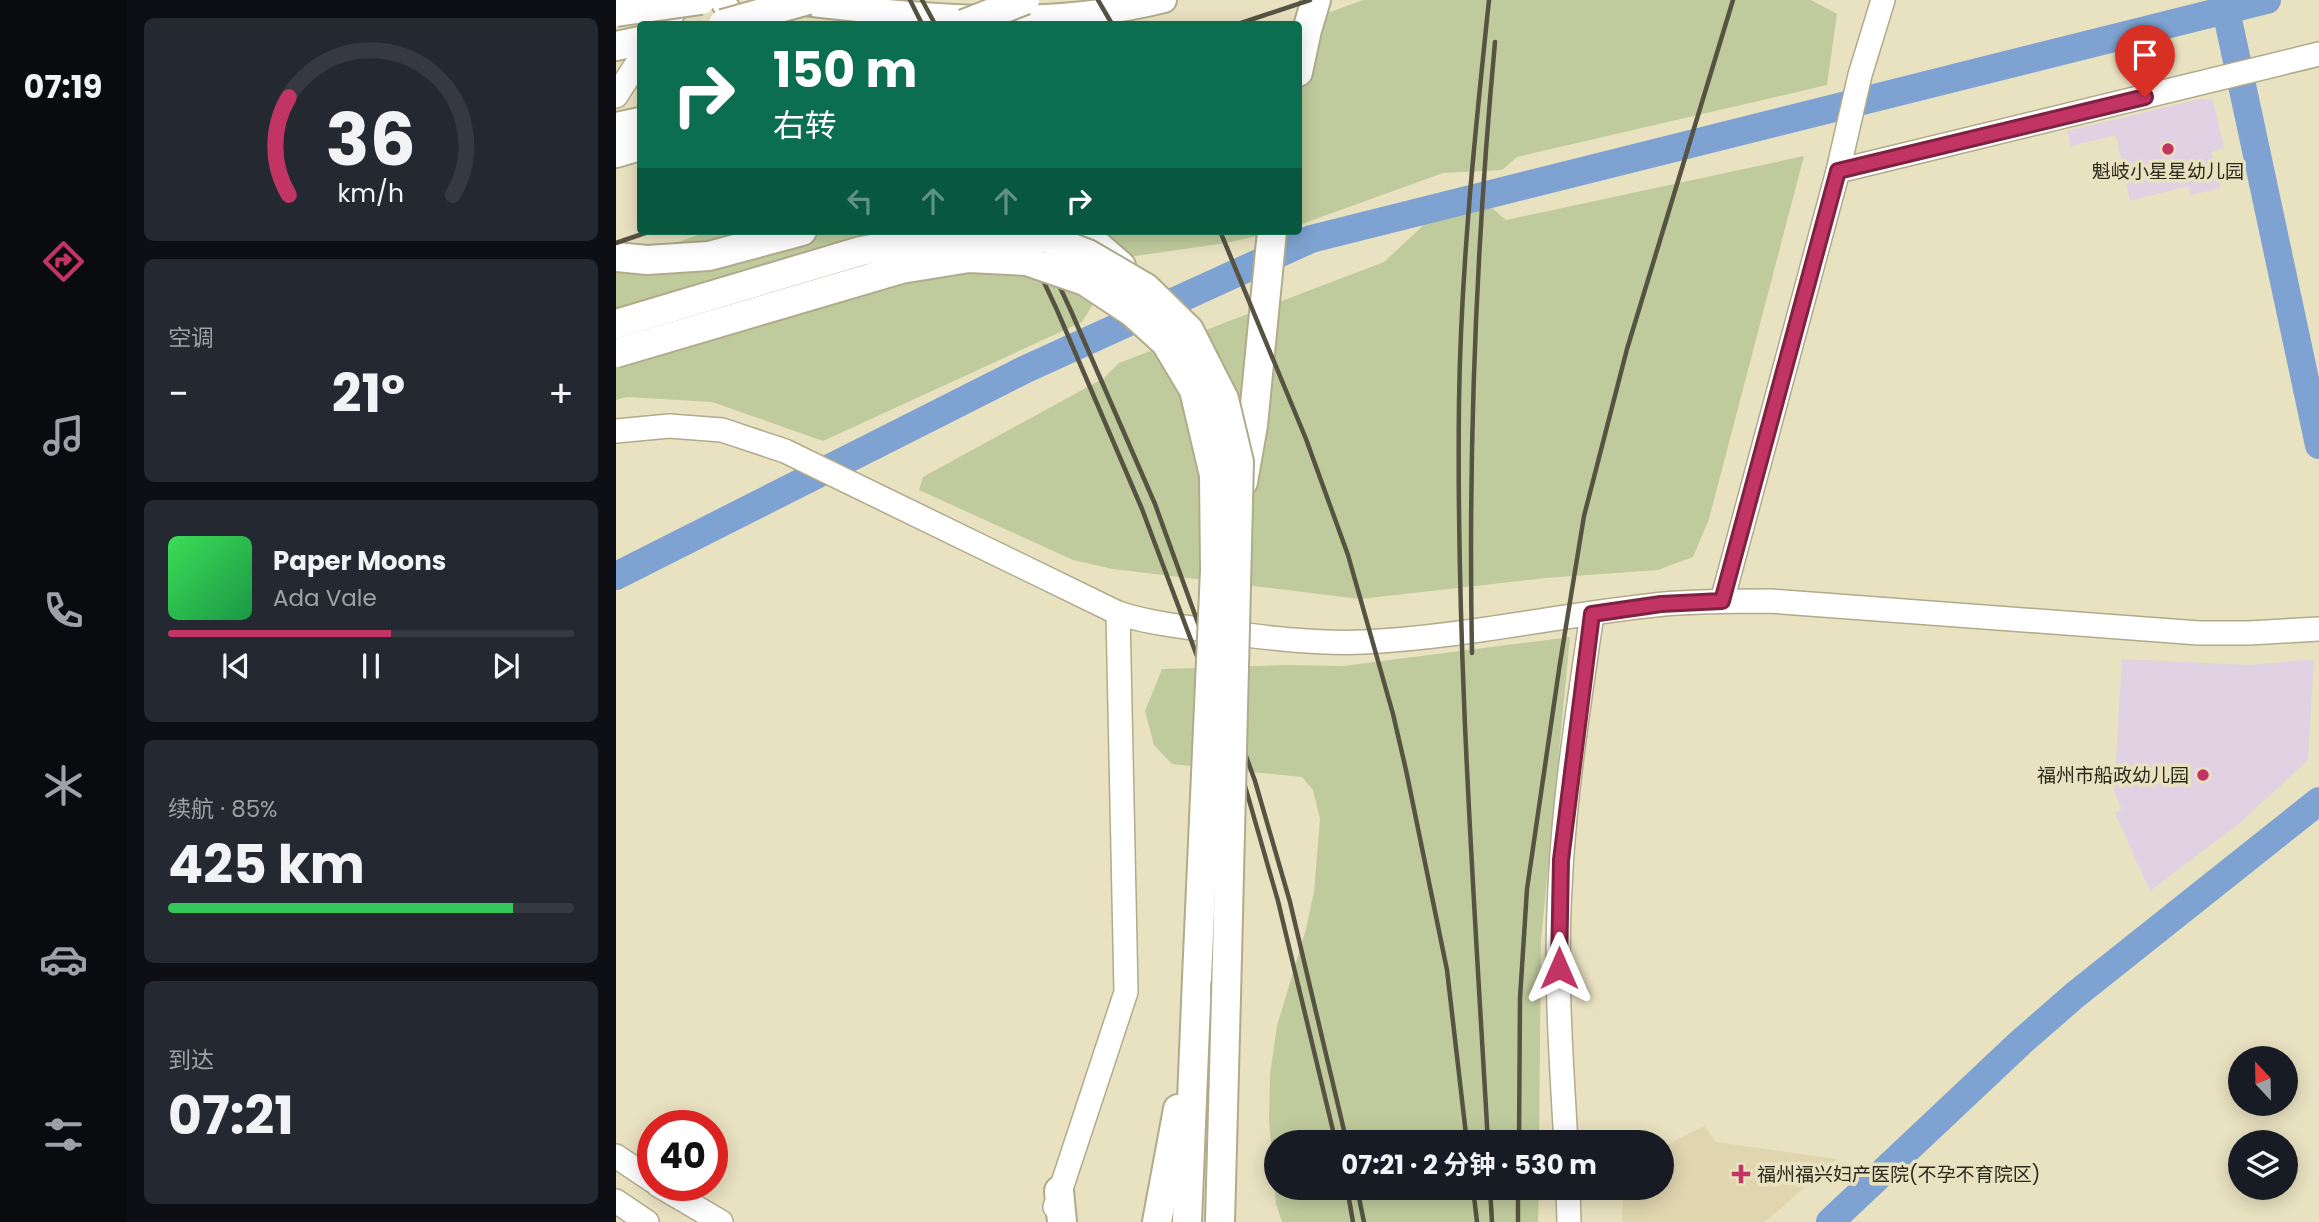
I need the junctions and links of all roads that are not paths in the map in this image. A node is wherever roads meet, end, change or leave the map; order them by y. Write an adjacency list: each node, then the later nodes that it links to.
1 (683, 0): 12 (street)
2 (701, 0): 10 (highway, bridge)
3 (722, 0): 14 (main road)
4 (784, 0): 11 (main road)
5 (808, 0): 13 (highway, bridge)
6 (1164, 0): 11 (main road)
7 (1316, 0): 21 (highway)
8 (1884, 0): 30 (street)
9 (1016, 4): 16 (highway, bridge); 17 (highway, bridge)
10 (616, 12)
11 (908, 14): 15 (main road)
12 (668, 21)
13 (734, 21)
14 (735, 21)
15 (858, 21)
16 (972, 21)
17 (985, 21)
18 (637, 42): 19 (highway)
19 (616, 46)
20 (2319, 54): 30 (street)
21 (1302, 56)
22 (637, 64): 23 (street)
23 (616, 96)
24 (637, 124): 26 (highway)
25 (637, 126): 27 (main road)
26 (616, 127)
27 (616, 142)
28 (637, 147): 29 (highway)
29 (616, 153)
30 (1838, 171): 42 (street)
31 (787, 235): 36 (highway)
32 (975, 235): 38 (highway, bridge)
33 (1002, 235): 37 (highway, bridge)
34 (1086, 235): 37 (highway, bridge)
35 (1272, 235): 41 (highway, bridge)
36 (616, 257)
37 (1146, 288): 41 (highway, bridge)
38 (616, 324)
39 (616, 353): 46 (highway, bridge)
40 (616, 431): 43 (street)
41 (1238, 512): 51 (highway, bridge)
42 (1722, 601): 44 (street); 45 (street)
43 (1118, 612): 44 (street); 50 (street)
44 (1592, 614): 47 (street)
45 (2319, 629)
46 (1195, 1027): 59 (highway); 60 (highway)
47 (1565, 1130)
48 (616, 1156): 49 (street)
49 (637, 1170)
50 (1059, 1191): 57 (street); 58 (highway)
51 (1219, 1192): 61 (highway); 62 (highway)
52 (1568, 1200): 63 (street)
53 (616, 1201): 55 (street)
54 (686, 1201): 56 (street)
55 (647, 1222)
56 (721, 1222)
57 (1051, 1222)
58 (1062, 1222)
59 (1157, 1222)
60 (1187, 1222)
61 (1220, 1222)
62 (1227, 1222)
63 (1569, 1222)

